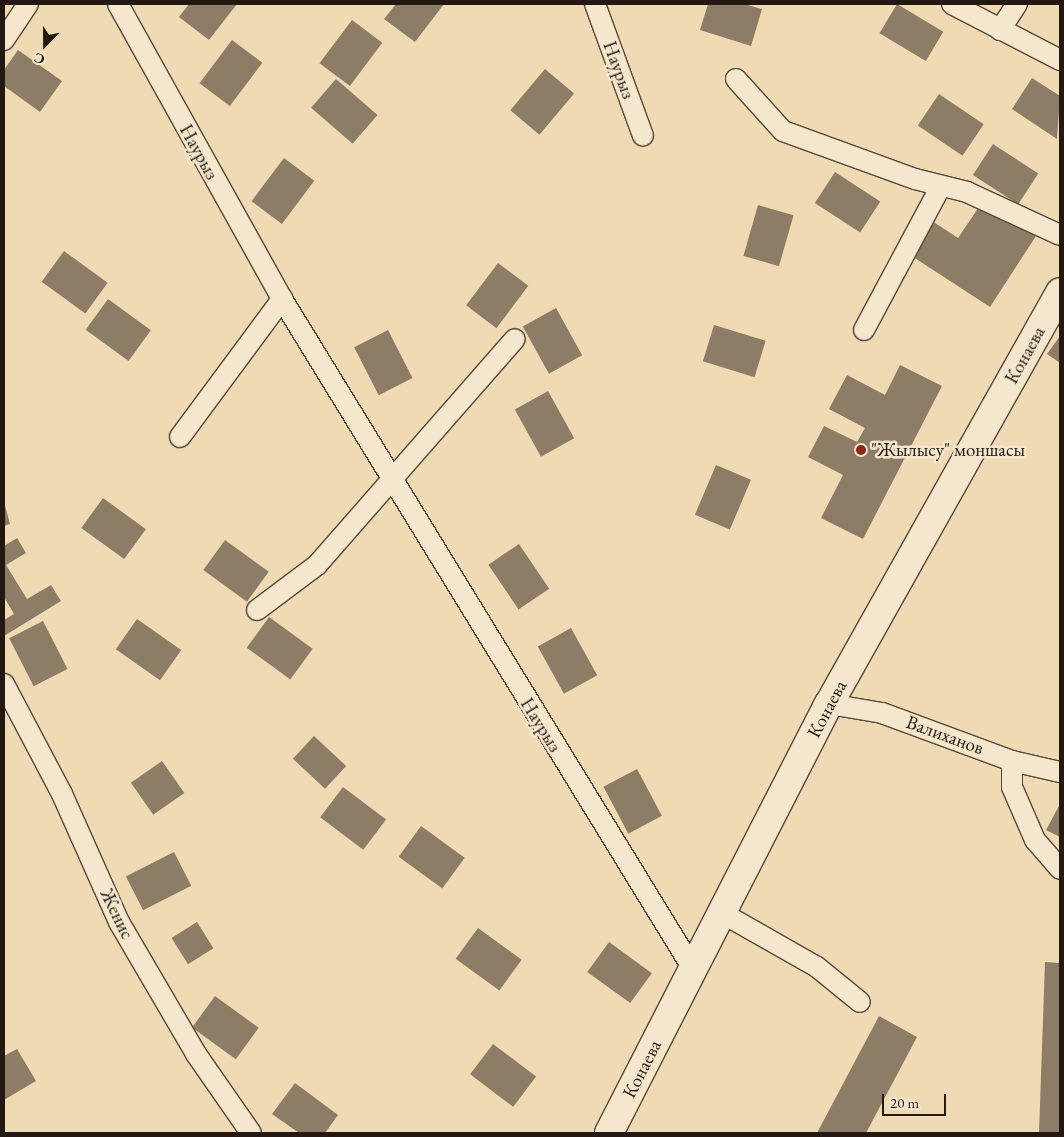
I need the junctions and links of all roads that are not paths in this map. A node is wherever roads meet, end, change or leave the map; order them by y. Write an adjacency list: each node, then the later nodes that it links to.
1 (28, 4): 7 (street)
2 (118, 4): 14 (street, Наурыз)
3 (594, 4): 10 (street, Наурыз)
4 (952, 4): 6 (street)
5 (1017, 4): 6 (street)
6 (1000, 30): 8 (street)
7 (4, 40)
8 (1060, 60)
9 (736, 79): 11 (street)
10 (642, 136)
11 (941, 186): 12 (street); 15 (street)
12 (1060, 235)
13 (1060, 292): 21 (main road, Конаева)
14 (282, 299): 17 (street); 18 (street, Наурыз)
15 (864, 330)
16 (514, 339): 18 (street)
17 (180, 437)
18 (392, 480): 19 (street); 26 (street, Наурыз)
19 (257, 610)
20 (4, 684): 28 (street, Женис)
21 (828, 704): 22 (street, Валиханов); 25 (main road, Конаева)
22 (1012, 761): 23 (street, Валиханов); 24 (street)
23 (1060, 772)
24 (1060, 869)
25 (722, 913): 26 (main road, Конаева); 27 (street)
26 (693, 969): 29 (main road, Конаева)
27 (860, 1002)
28 (251, 1133)
29 (609, 1133)

